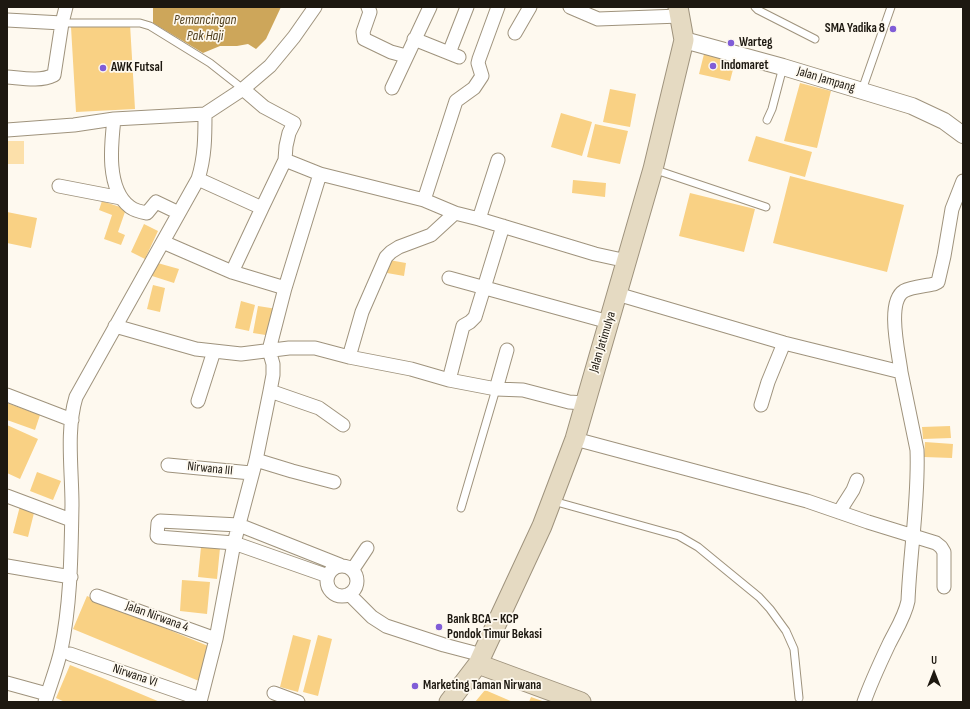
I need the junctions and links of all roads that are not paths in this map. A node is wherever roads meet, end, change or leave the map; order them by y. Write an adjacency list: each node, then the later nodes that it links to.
1 (66, 7): 13 (street)
2 (315, 7): 22 (street)
3 (368, 7): 18 (street)
4 (430, 7): 15 (street)
5 (467, 7): 15 (street)
6 (498, 7): 37 (street)
7 (530, 7): 14 (street)
8 (570, 7): 11 (street)
9 (755, 7): 16 (lane)
10 (890, 7): 23 (lane)
11 (679, 11): 17 (main road, Jalan Jatimulya)
12 (7, 20): 13 (street)
13 (62, 23): 20 (street); 22 (lane)
14 (515, 33)
15 (414, 39): 18 (street)
16 (815, 39)
17 (684, 40): 19 (street, Jalan Jampang); 31 (main road, Jalan Jatimulya)
18 (406, 56): 21 (street)
19 (783, 67): 23 (street, Jalan Jampang); 26 (lane)
20 (7, 77)
21 (392, 88)
22 (243, 90): 24 (street); 29 (street)
23 (862, 90): 28 (street, Jalan Jampang)
24 (205, 114): 25 (street); 33 (street)
25 (114, 119): 27 (street); 36 (street)
26 (767, 120)
27 (7, 130)
28 (963, 135)
29 (285, 160): 32 (street); 39 (street)
30 (498, 160): 42 (street)
31 (652, 169): 38 (lane); 45 (main road, Jalan Jatimulya)
32 (320, 174): 37 (street); 48 (street)
33 (198, 179): 39 (street); 40 (street)
34 (963, 181): 58 (street)
35 (59, 186): 36 (street)
36 (121, 198): 40 (street)
37 (424, 200): 41 (street)
38 (766, 207)
39 (262, 208): 46 (street)
40 (179, 213): 44 (street)
41 (455, 213): 42 (street); 57 (street)
42 (479, 218): 43 (street)
43 (504, 226): 45 (street); 49 (street)
44 (163, 242): 46 (street); 52 (street)
45 (627, 261): 50 (main road, Jalan Jatimulya)
46 (232, 272): 48 (street)
47 (449, 278): 49 (street)
48 (285, 288): 54 (street)
49 (484, 288): 51 (street); 59 (street)
50 (617, 294): 51 (main road, Jalan Jatimulya); 53 (street)
51 (609, 322): 64 (main road, Jalan Jatimulya)
52 (115, 326): 56 (street); 66 (street)
53 (784, 343): 58 (street); 65 (street)
54 (269, 350): 56 (street); 57 (street); 61 (street)
55 (508, 350): 60 (street)
56 (214, 351): 63 (street)
57 (349, 357): 59 (street)
58 (901, 372): 80 (street)
59 (449, 380): 60 (street)
60 (496, 389): 64 (street); 76 (lane)
61 (270, 391): 67 (street); 69 (street)
62 (7, 395): 66 (street)
63 (198, 401)
64 (584, 404): 68 (main road, Jalan Jatimulya)
65 (761, 405)
66 (72, 420): 78 (street)
67 (343, 425)
68 (575, 439): 75 (main road, Jalan Jatimulya); 77 (street)
69 (256, 460): 71 (street); 73 (street)
70 (168, 465): 71 (street, Nirwana III)
71 (251, 473): 79 (street)
72 (857, 480): 77 (street)
73 (334, 482)
74 (7, 496): 78 (street)
75 (552, 501): 92 (main road, Jalan Jatimulya); 96 (lane)
76 (462, 508)
77 (839, 512): 80 (street)
78 (71, 520): 86 (street)
79 (239, 526): 81 (street); 81 (street); 84 (street)
80 (912, 536): 87 (street); 101 (street)
81 (234, 544): 85 (street); 90 (street)
82 (367, 548): 84 (street)
83 (7, 566): 86 (street)
84 (347, 567): 85 (street); 88 (street)
85 (328, 576): 88 (street)
86 (71, 577): 95 (street)
87 (944, 587)
88 (349, 594): 92 (street)
89 (97, 596): 90 (street, Jalan Nirwana 4)
90 (216, 639): 97 (street)
91 (70, 654): 97 (street, Nirwana VI)
92 (480, 659): 99 (main road, Jalan Jatimulya); 100 (main road)
93 (7, 683): 95 (street)
94 (274, 693): 98 (street)
95 (46, 698)
96 (800, 698)
97 (200, 700)
98 (298, 702)
99 (449, 702)
100 (581, 702)
101 (864, 702)

